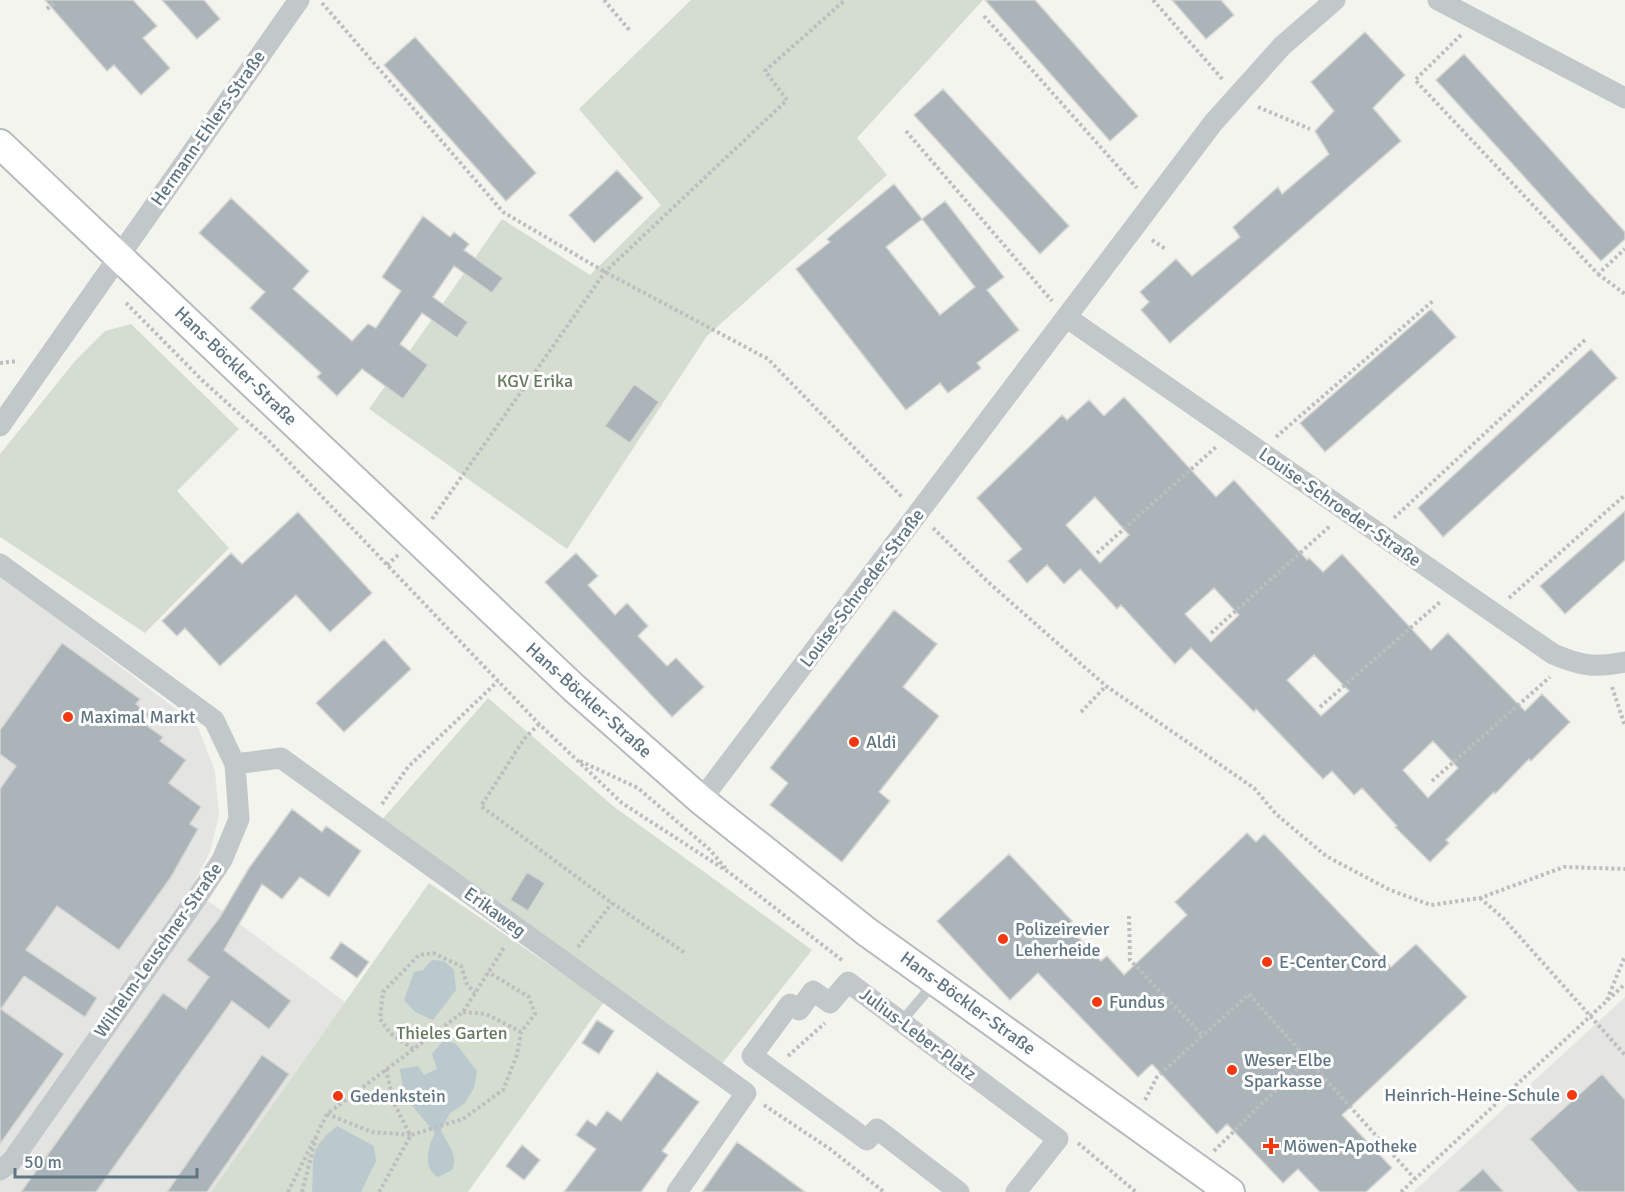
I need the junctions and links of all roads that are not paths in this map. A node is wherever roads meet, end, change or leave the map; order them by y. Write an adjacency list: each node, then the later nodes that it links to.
1 (299, 0): 6 (street, Hermann-Ehlers-Straße)
2 (1335, 0): 7 (street, Louise-Schroeder-Straße)
3 (1438, 0): 4 (street)
4 (1625, 98)
5 (0, 144): 6 (street, Hans-Böckler-Straße)
6 (118, 255): 8 (street, Hermann-Ehlers-Straße); 12 (street, Hans-Böckler-Straße)
7 (1066, 317): 10 (street, Louise-Schroeder-Straße); 12 (street, Louise-Schroeder-Straße)
8 (0, 426)
9 (0, 564): 11 (street, Wilhelm-Leuschner-Straße)
10 (1615, 664)
11 (235, 764): 15 (street, Wilhelm-Leuschner-Straße); 16 (street, Erikaweg)
12 (701, 800): 13 (street, Hans-Böckler-Straße)
13 (937, 980): 14 (lane); 19 (street, Hans-Böckler-Straße)
14 (901, 1022): 17 (street, Julius-Leber-Platz); 18 (street, Julius-Leber-Platz)
15 (0, 1170)
16 (677, 1192)
17 (959, 1192)
18 (1016, 1192)
19 (1230, 1192)

